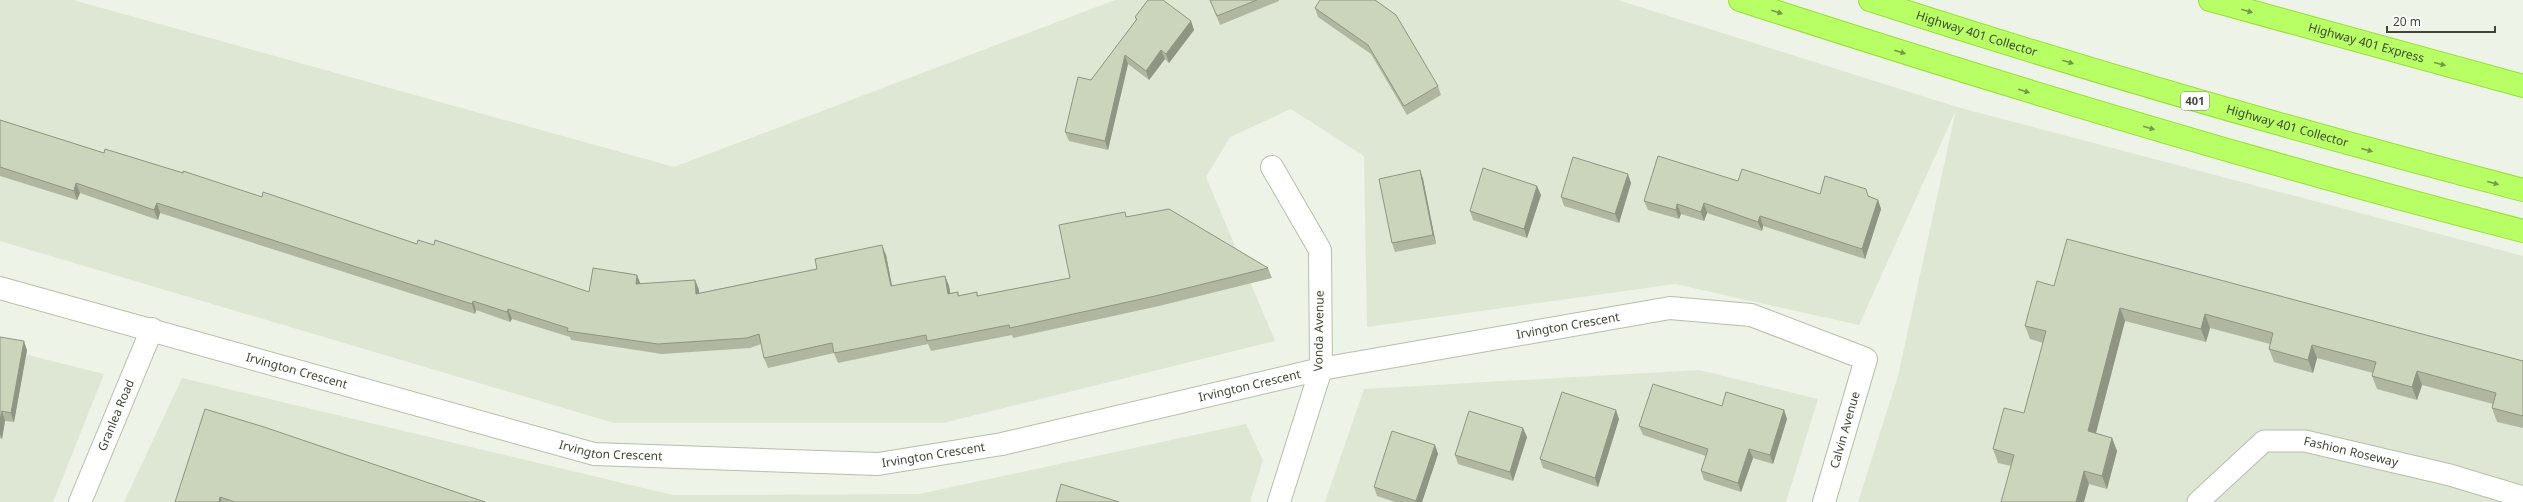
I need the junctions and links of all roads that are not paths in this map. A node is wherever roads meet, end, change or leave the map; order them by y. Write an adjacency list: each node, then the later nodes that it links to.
1 (1740, 0): 7 (highway, one-way to 7)
2 (1870, 0): 6 (highway, Highway 401 Collector / 401, one-way to 6)
3 (2210, 0): 4 (highway, Highway 401 Express, one-way to 4)
4 (2523, 86)
5 (1272, 167): 11 (street, Vonda Avenue)
6 (2523, 190)
7 (2523, 231)
8 (0, 288): 9 (street, Irvington Crescent)
9 (152, 329): 11 (street, Irvington Crescent); 13 (street, Granlea Road)
10 (1866, 359): 11 (street, Irvington Crescent); 15 (street, Calvin Avenue)
11 (1321, 369): 14 (street, Vonda Avenue)
12 (2523, 497): 16 (lane, Fashion Roseway)
13 (80, 502)
14 (1279, 502)
15 (1824, 502)
16 (2198, 502)

